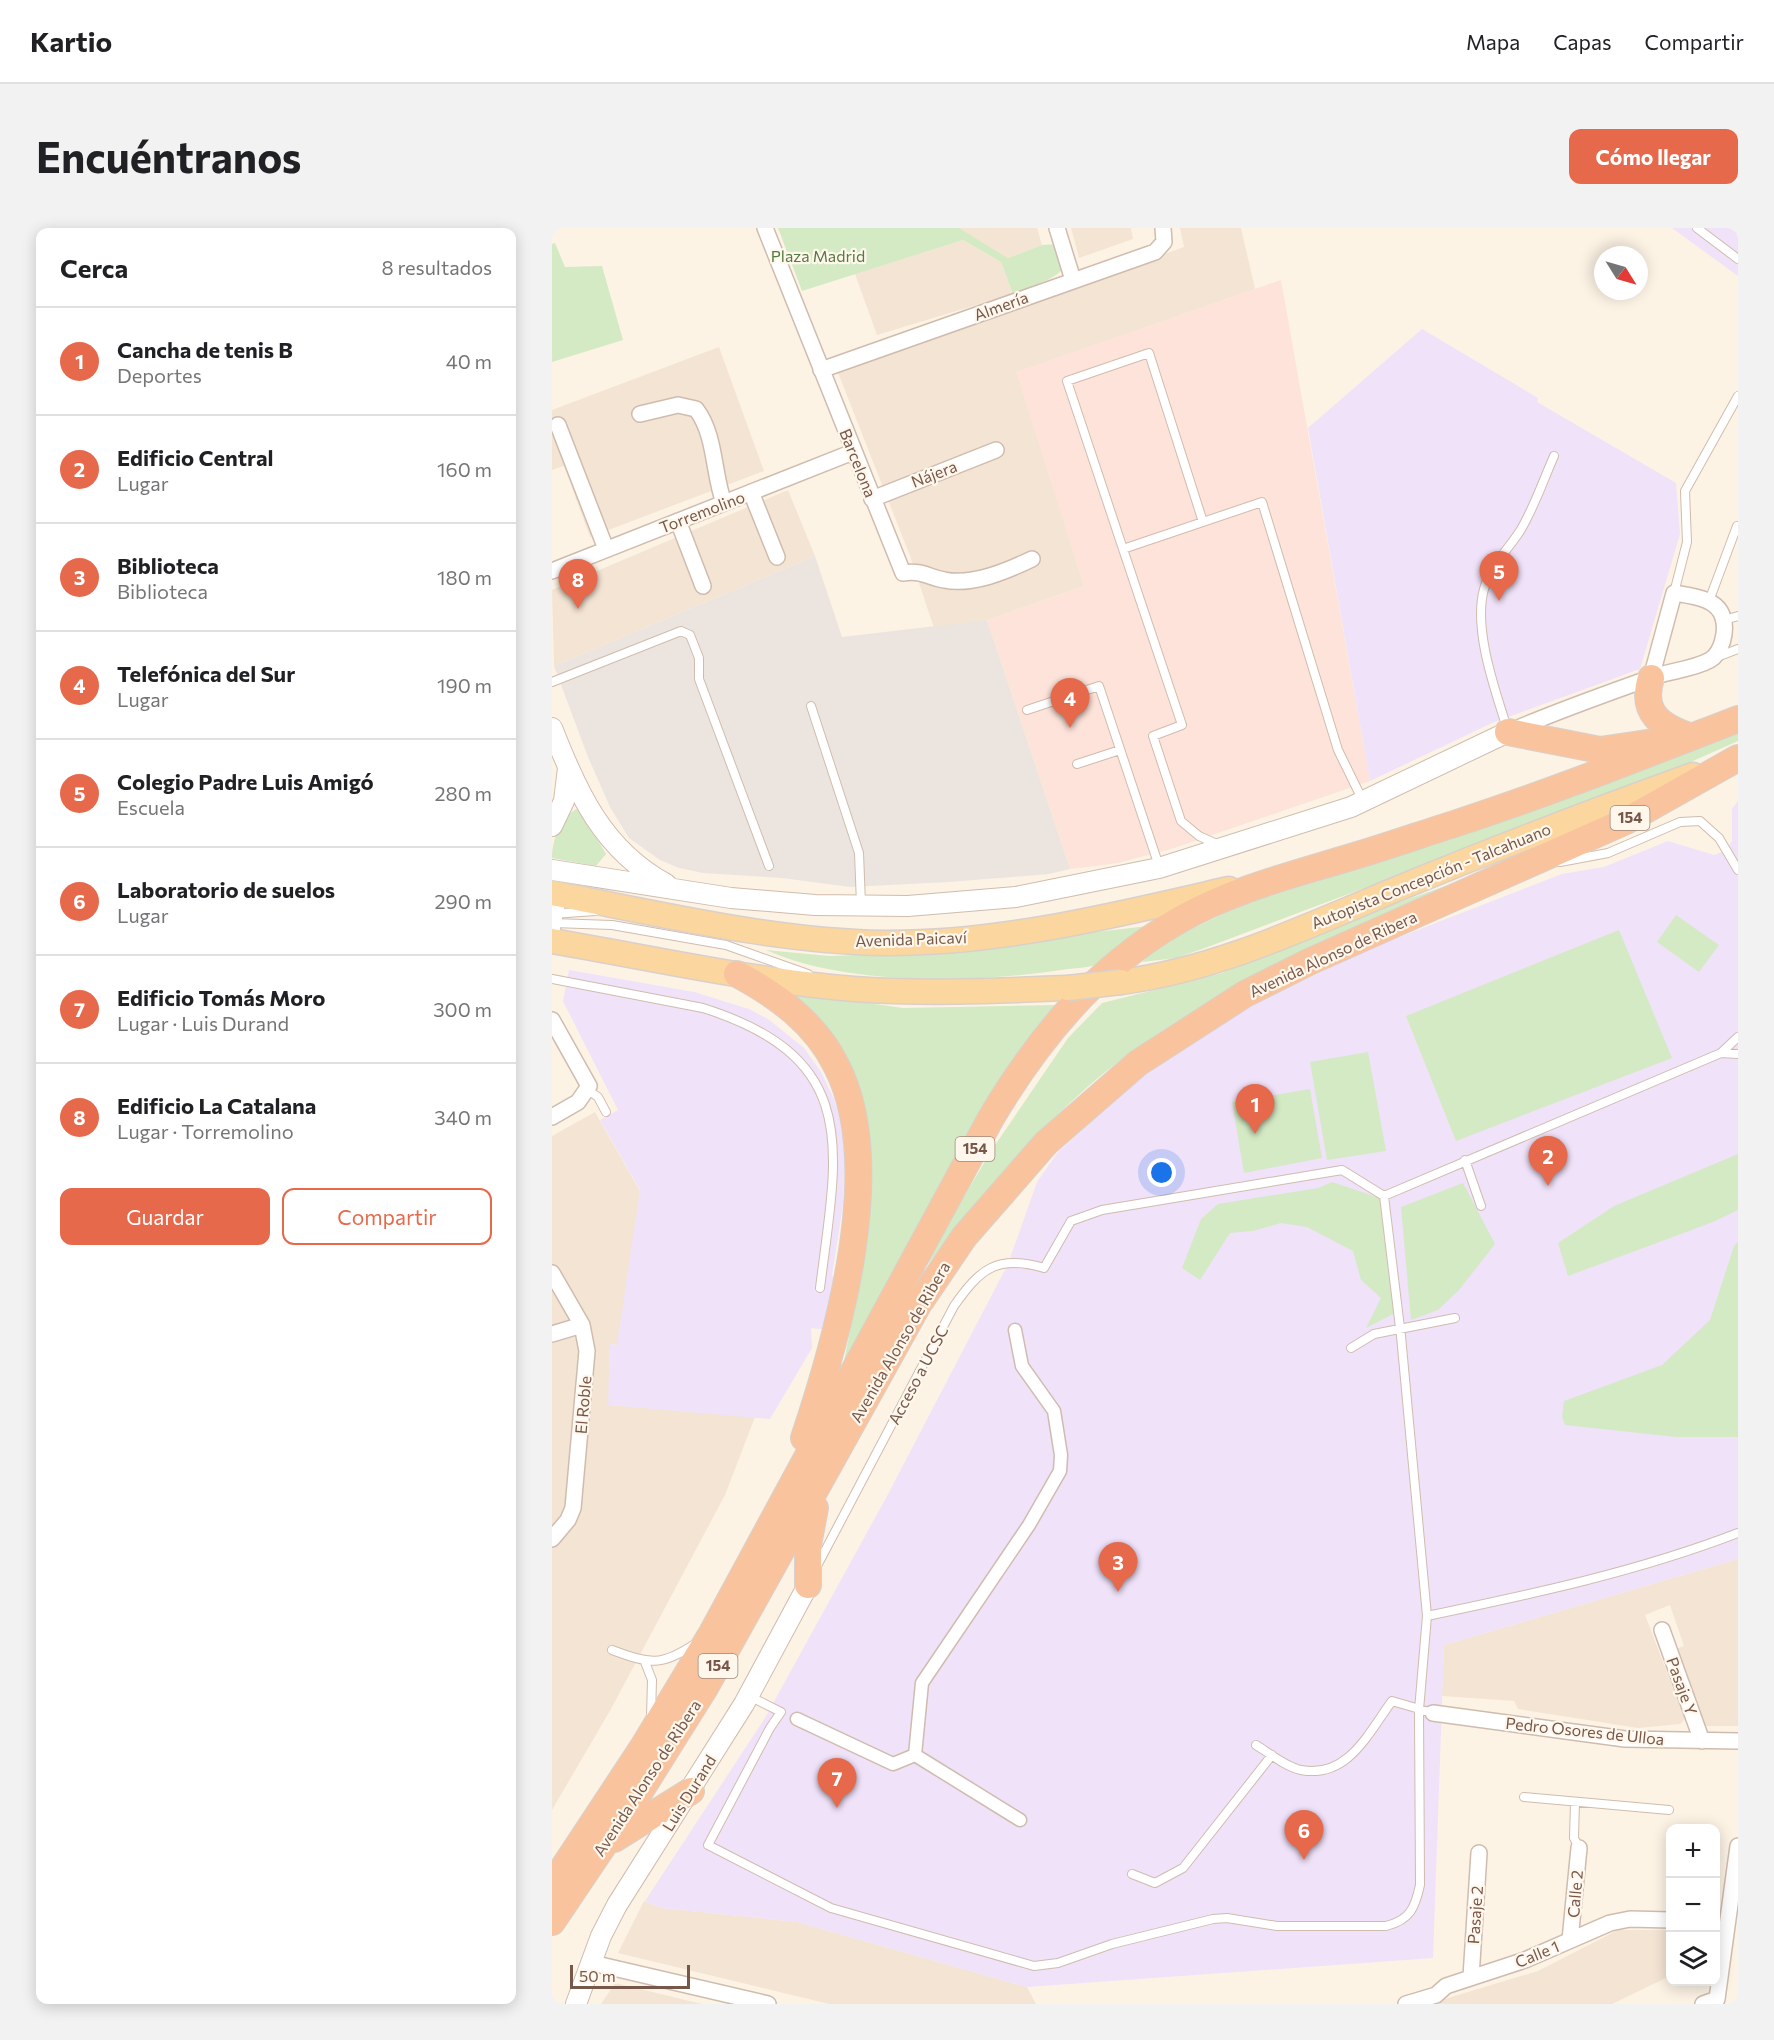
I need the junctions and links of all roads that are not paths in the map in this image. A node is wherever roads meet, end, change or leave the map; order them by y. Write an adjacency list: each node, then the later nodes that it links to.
1 (765, 228): 7 (street, Barcelona)
2 (1057, 228): 6 (street)
3 (1163, 228): 6 (street, Almería)
4 (1697, 228): 5 (lane)
5 (1738, 259)
6 (1073, 280): 7 (street, Almería)
7 (821, 370): 12 (street, Barcelona)
8 (1738, 396): 26 (lane)
9 (640, 414): 16 (street)
10 (558, 425): 20 (street)
11 (996, 450): 15 (street, Nájera)
12 (852, 453): 14 (street, Torremolino); 15 (street, Barcelona)
13 (1554, 456): 37 (lane)
14 (751, 492): 16 (street, Torremolino); 22 (street)
15 (872, 499): 23 (street, Barcelona)
16 (724, 503): 17 (street, Torremolino)
17 (678, 521): 20 (street, Torremolino); 25 (street)
18 (1203, 522): 21 (lane); 21 (lane); 43 (lane)
19 (1737, 526): 27 (lane)
20 (606, 549): 24 (street, Torremolino)
21 (1123, 549): 45 (lane)
22 (777, 557)
23 (1032, 559)
24 (552, 570)
25 (703, 586)
26 (1674, 593): 27 (street); 31 (street)
27 (1709, 601): 28 (street)
28 (1731, 618): 30 (street)
29 (1738, 649): 30 (lane)
30 (1711, 659): 31 (street)
31 (1651, 678): 37 (street); 38 (highway)
32 (552, 682): 46 (lane)
33 (811, 706): 53 (lane)
34 (1027, 710): 39 (lane)
35 (1738, 719): 38 (highway, 154)
36 (552, 728): 42 (street)
37 (1508, 732): 38 (highway); 43 (street, Avenida Paicaví)
38 (1692, 737): 51 (highway, 154)
39 (1120, 750): 41 (lane); 48 (lane)
40 (1734, 760): 47 (highway, Avenida Alonso de Ribera / 154); 57 (main road, Autopista Concepción - Talcahuano, bridge)
41 (1077, 764)
42 (568, 768): 44 (street); 52 (street)
43 (1364, 802): 45 (street, Avenida Paicaví)
44 (552, 826)
45 (1225, 848): 48 (street, Avenida Paicaví)
46 (768, 866)
47 (1525, 867): 50 (lane); 76 (highway, Avenida Alonso de Ribera / 154)
48 (1159, 868): 53 (street, Avenida Paicaví)
49 (552, 870): 52 (street, Avenida Paicaví)
50 (1738, 870)
51 (1269, 880): 54 (main road, Avenida Paicaví); 77 (highway, Avenida Alonso de Ribera / 154)
52 (679, 890): 53 (street, Avenida Paicaví)
53 (861, 907)
54 (553, 917): 55 (main road); 57 (lane)
55 (737, 974): 57 (main road); 77 (highway)
56 (552, 979): 69 (lane)
57 (851, 988)
58 (552, 1020): 62 (street)
59 (1738, 1037): 60 (lane)
60 (1720, 1053): 61 (lane); 65 (lane)
61 (1738, 1054)
62 (587, 1084): 63 (lane); 64 (street)
63 (606, 1112)
64 (552, 1117)
65 (1465, 1160): 66 (lane); 67 (lane)
66 (1384, 1196): 72 (lane); 80 (lane, Acceso a UCSC)
67 (1481, 1206)
68 (552, 1273): 71 (street, El Roble)
69 (820, 1288)
70 (1455, 1318): 72 (lane)
71 (582, 1325): 74 (street); 79 (street, El Roble)
72 (1400, 1328): 75 (lane); 82 (lane)
73 (1015, 1330): 94 (street)
74 (552, 1334)
75 (1351, 1348)
76 (824, 1475): 80 (highway); 101 (highway, Avenida Alonso de Ribera / 154)
77 (779, 1509): 84 (highway, Avenida Alonso de Ribera / 154)
78 (1738, 1533): 82 (lane)
79 (552, 1539)
80 (819, 1542): 81 (highway)
81 (808, 1585): 87 (street, Luis Durand)
82 (1426, 1616): 88 (lane)
83 (1662, 1630): 90 (street, Pasaje Y)
84 (712, 1633): 86 (lane); 93 (highway, Avenida Alonso de Ribera / 154)
85 (612, 1650): 86 (lane)
86 (645, 1662): 93 (lane)
87 (749, 1696): 88 (lane); 96 (street, Luis Durand)
88 (1426, 1712): 90 (street, Pedro Osores de Ulloa); 95 (lane)
89 (797, 1719): 94 (street)
90 (1702, 1741): 91 (street, Pedro Osores de Ulloa)
91 (1738, 1741)
92 (1256, 1746): 95 (lane)
93 (643, 1747): 101 (highway, Avenida Alonso de Ribera / 154)
94 (915, 1755): 100 (street)
95 (1272, 1755): 106 (lane)
96 (691, 1791): 101 (highway); 112 (street, Luis Durand)
97 (1524, 1797): 98 (lane)
98 (1575, 1802): 99 (lane); 103 (lane)
99 (1669, 1810)
100 (1020, 1820)
101 (594, 1841): 105 (highway); 107 (highway, Avenida Alonso de Ribera / 154); 109 (highway, Avenida Alonso de Ribera / 154)
102 (1738, 1846): 110 (street)
103 (1579, 1848): 111 (street, Calle 2)
104 (1479, 1853): 113 (street, Pasaje 2)
105 (552, 1871)
106 (1132, 1874)
107 (552, 1885)
108 (1666, 1920): 111 (street, Calle 1)
109 (552, 1922)
110 (1722, 1922): 114 (street)
111 (1570, 1940): 113 (street, Calle 1)
112 (592, 1963): 115 (street); 116 (street, Luis Durand)
113 (1471, 1977): 117 (street, Calle 1)
114 (1716, 2002)
115 (763, 2003)
116 (576, 2004)
117 (1406, 2004)

